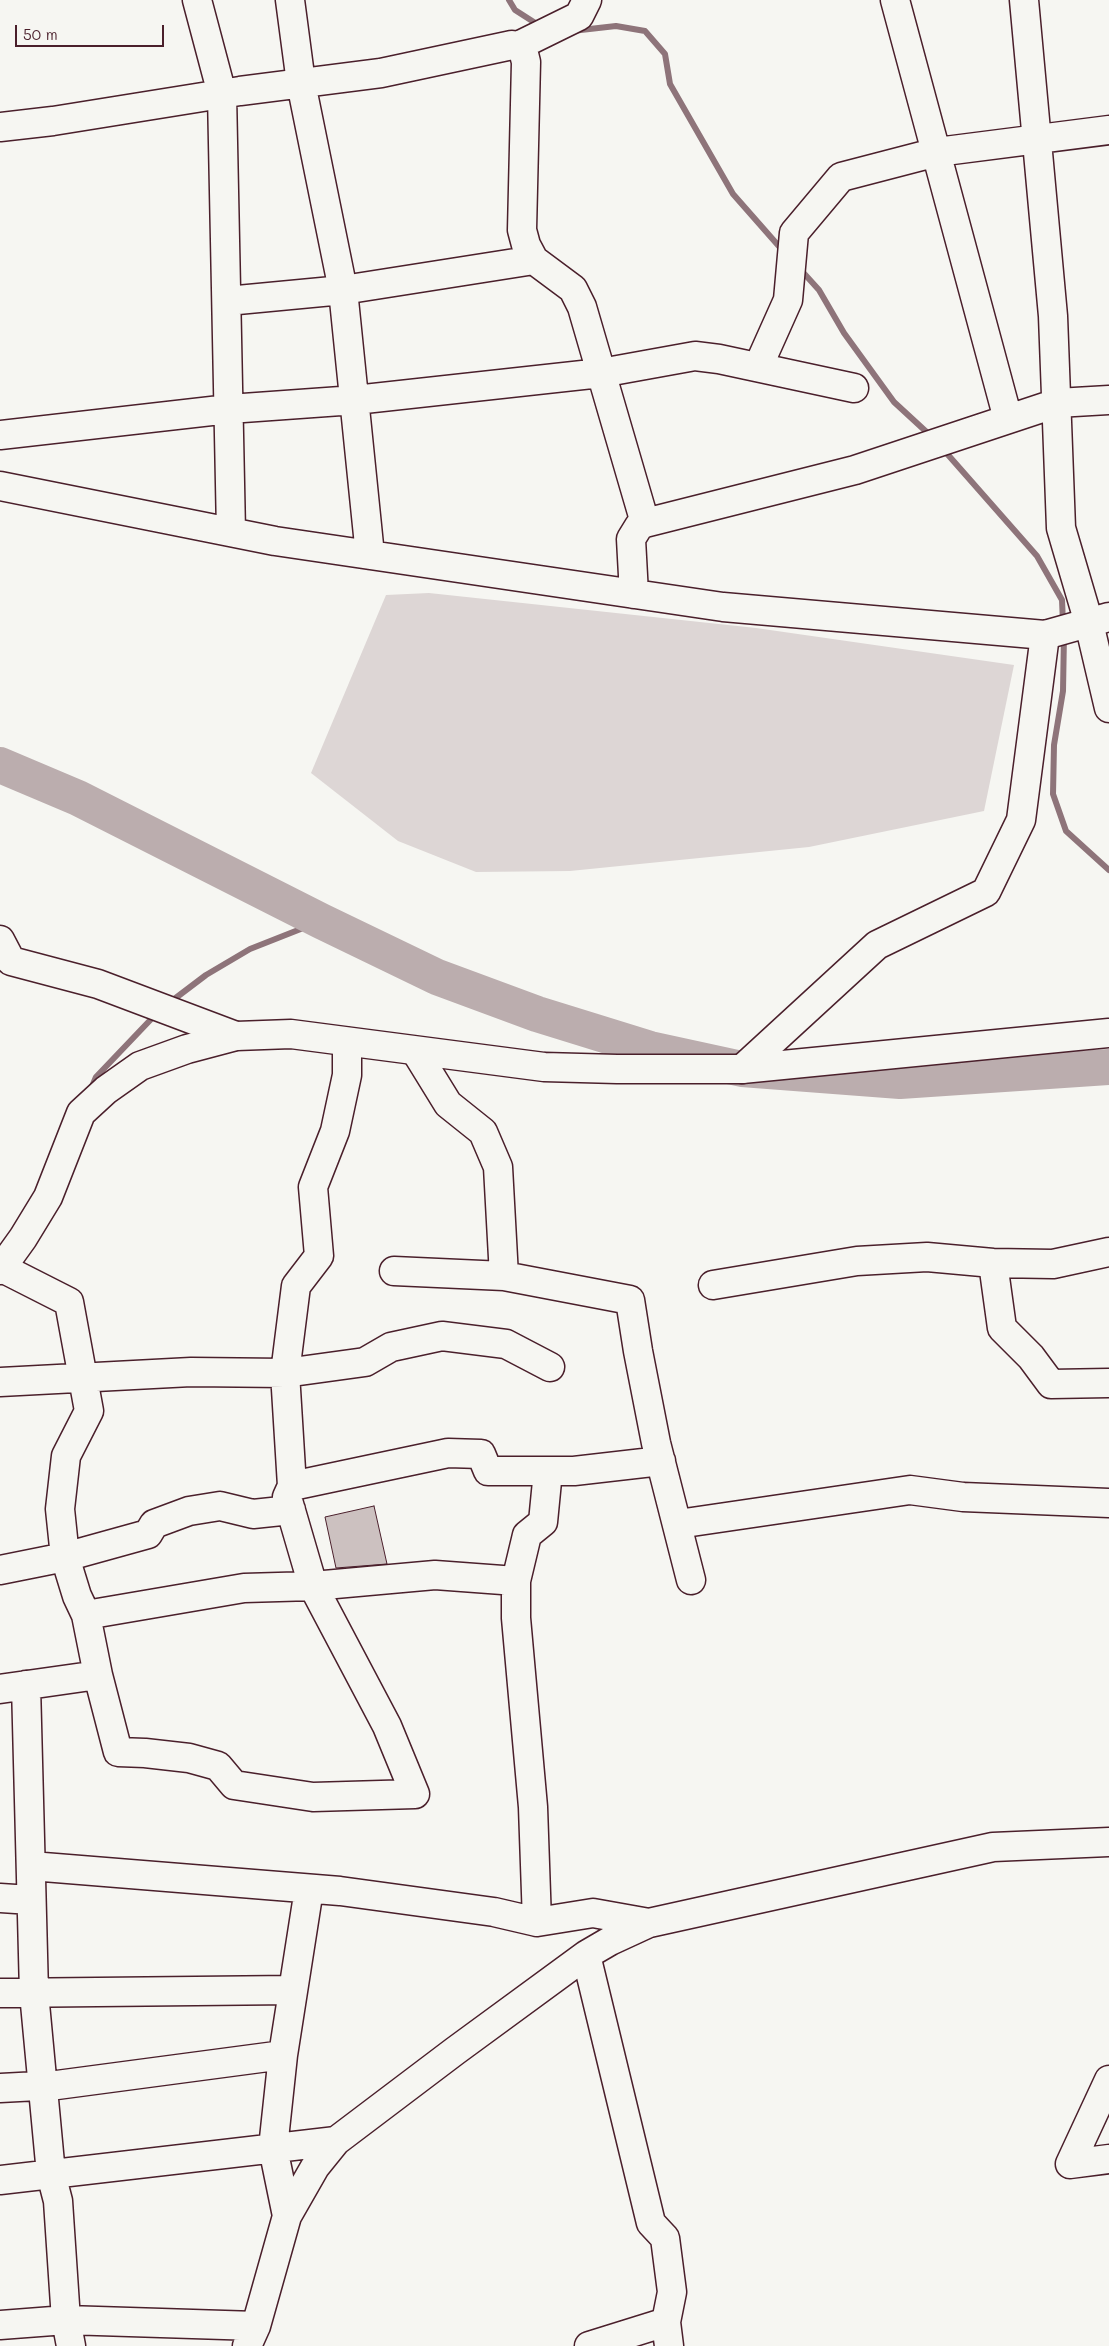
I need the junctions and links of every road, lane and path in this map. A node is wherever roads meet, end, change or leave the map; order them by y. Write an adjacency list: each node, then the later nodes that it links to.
1 (197, 0): 8 (street)
2 (290, 0): 7 (street)
3 (587, 0): 6 (street)
4 (895, 0): 12 (street)
5 (1024, 0): 11 (street)
6 (518, 46): 7 (street); 13 (street)
7 (301, 84): 8 (street); 14 (street)
8 (222, 94): 9 (street); 15 (street)
9 (0, 127)
10 (1109, 130): 11 (street)
11 (1036, 140): 12 (street); 21 (street)
12 (937, 152): 16 (street); 23 (street)
13 (534, 260): 14 (street); 17 (street)
14 (343, 290): 15 (street); 19 (street)
15 (227, 301): 22 (street)
16 (758, 367): 17 (street); 18 (street)
17 (601, 372): 19 (street); 26 (street)
18 (854, 388)
19 (355, 400): 22 (street); 28 (street)
20 (1109, 400): 21 (street)
21 (1057, 403): 23 (street); 30 (street)
22 (229, 408): 24 (street); 27 (street)
23 (1008, 419): 26 (street)
24 (0, 435)
25 (0, 486): 27 (street)
26 (645, 523): 29 (street)
27 (231, 532): 28 (street)
28 (370, 555): 29 (street)
29 (634, 594): 31 (street)
30 (1099, 620): 31 (street); 32 (street)
31 (1044, 635): 38 (street)
32 (1109, 708)
33 (4, 954): 35 (street)
34 (1109, 1034): 38 (street)
35 (236, 1036): 36 (street); 41 (street)
36 (347, 1042): 37 (street); 46 (street)
37 (416, 1052): 38 (street); 43 (street)
38 (742, 1069)
39 (1109, 1252): 40 (street)
40 (992, 1263): 44 (street); 49 (street)
41 (1, 1269): 47 (street)
42 (394, 1271): 43 (street)
43 (504, 1276): 50 (street)
44 (713, 1285)
45 (550, 1367): 46 (street)
46 (284, 1374): 47 (street); 52 (street)
47 (83, 1378): 48 (street); 55 (street)
48 (0, 1382)
49 (1109, 1383)
50 (661, 1461): 51 (street); 54 (street)
51 (548, 1471): 52 (street); 58 (street)
52 (292, 1498): 55 (street); 59 (street)
53 (1109, 1502): 54 (street)
54 (678, 1524): 57 (street)
55 (65, 1557): 56 (street); 60 (street)
56 (0, 1570)
57 (691, 1580)
58 (516, 1581): 59 (street); 68 (street)
59 (313, 1586): 60 (street); 61 (street)
60 (86, 1615): 61 (street)
61 (98, 1675): 62 (street)
62 (13, 1687): 64 (street)
63 (1109, 1842): 69 (street)
64 (31, 1866): 65 (street); 67 (street)
65 (308, 1889): 68 (street); 71 (street)
66 (0, 1898): 67 (street)
67 (31, 1900): 73 (street)
68 (537, 1922): 69 (street)
69 (649, 1923): 70 (street)
70 (586, 1956): 78 (street); 86 (street)
71 (293, 1990): 73 (street); 74 (street)
72 (0, 1993): 73 (street)
73 (34, 1993): 76 (street)
74 (283, 2056): 76 (street); 79 (street)
75 (1109, 2080): 80 (street)
76 (42, 2086): 77 (street); 81 (street)
77 (0, 2088)
78 (336, 2141): 79 (street); 83 (street)
79 (273, 2148): 81 (street); 83 (street)
80 (1109, 2159)
81 (51, 2174): 82 (street); 85 (street)
82 (0, 2180)
83 (287, 2216): 87 (street)
84 (0, 2324): 85 (street)
85 (69, 2333): 87 (street)
86 (668, 2334): 88 (street)
87 (252, 2336)
88 (589, 2346)

